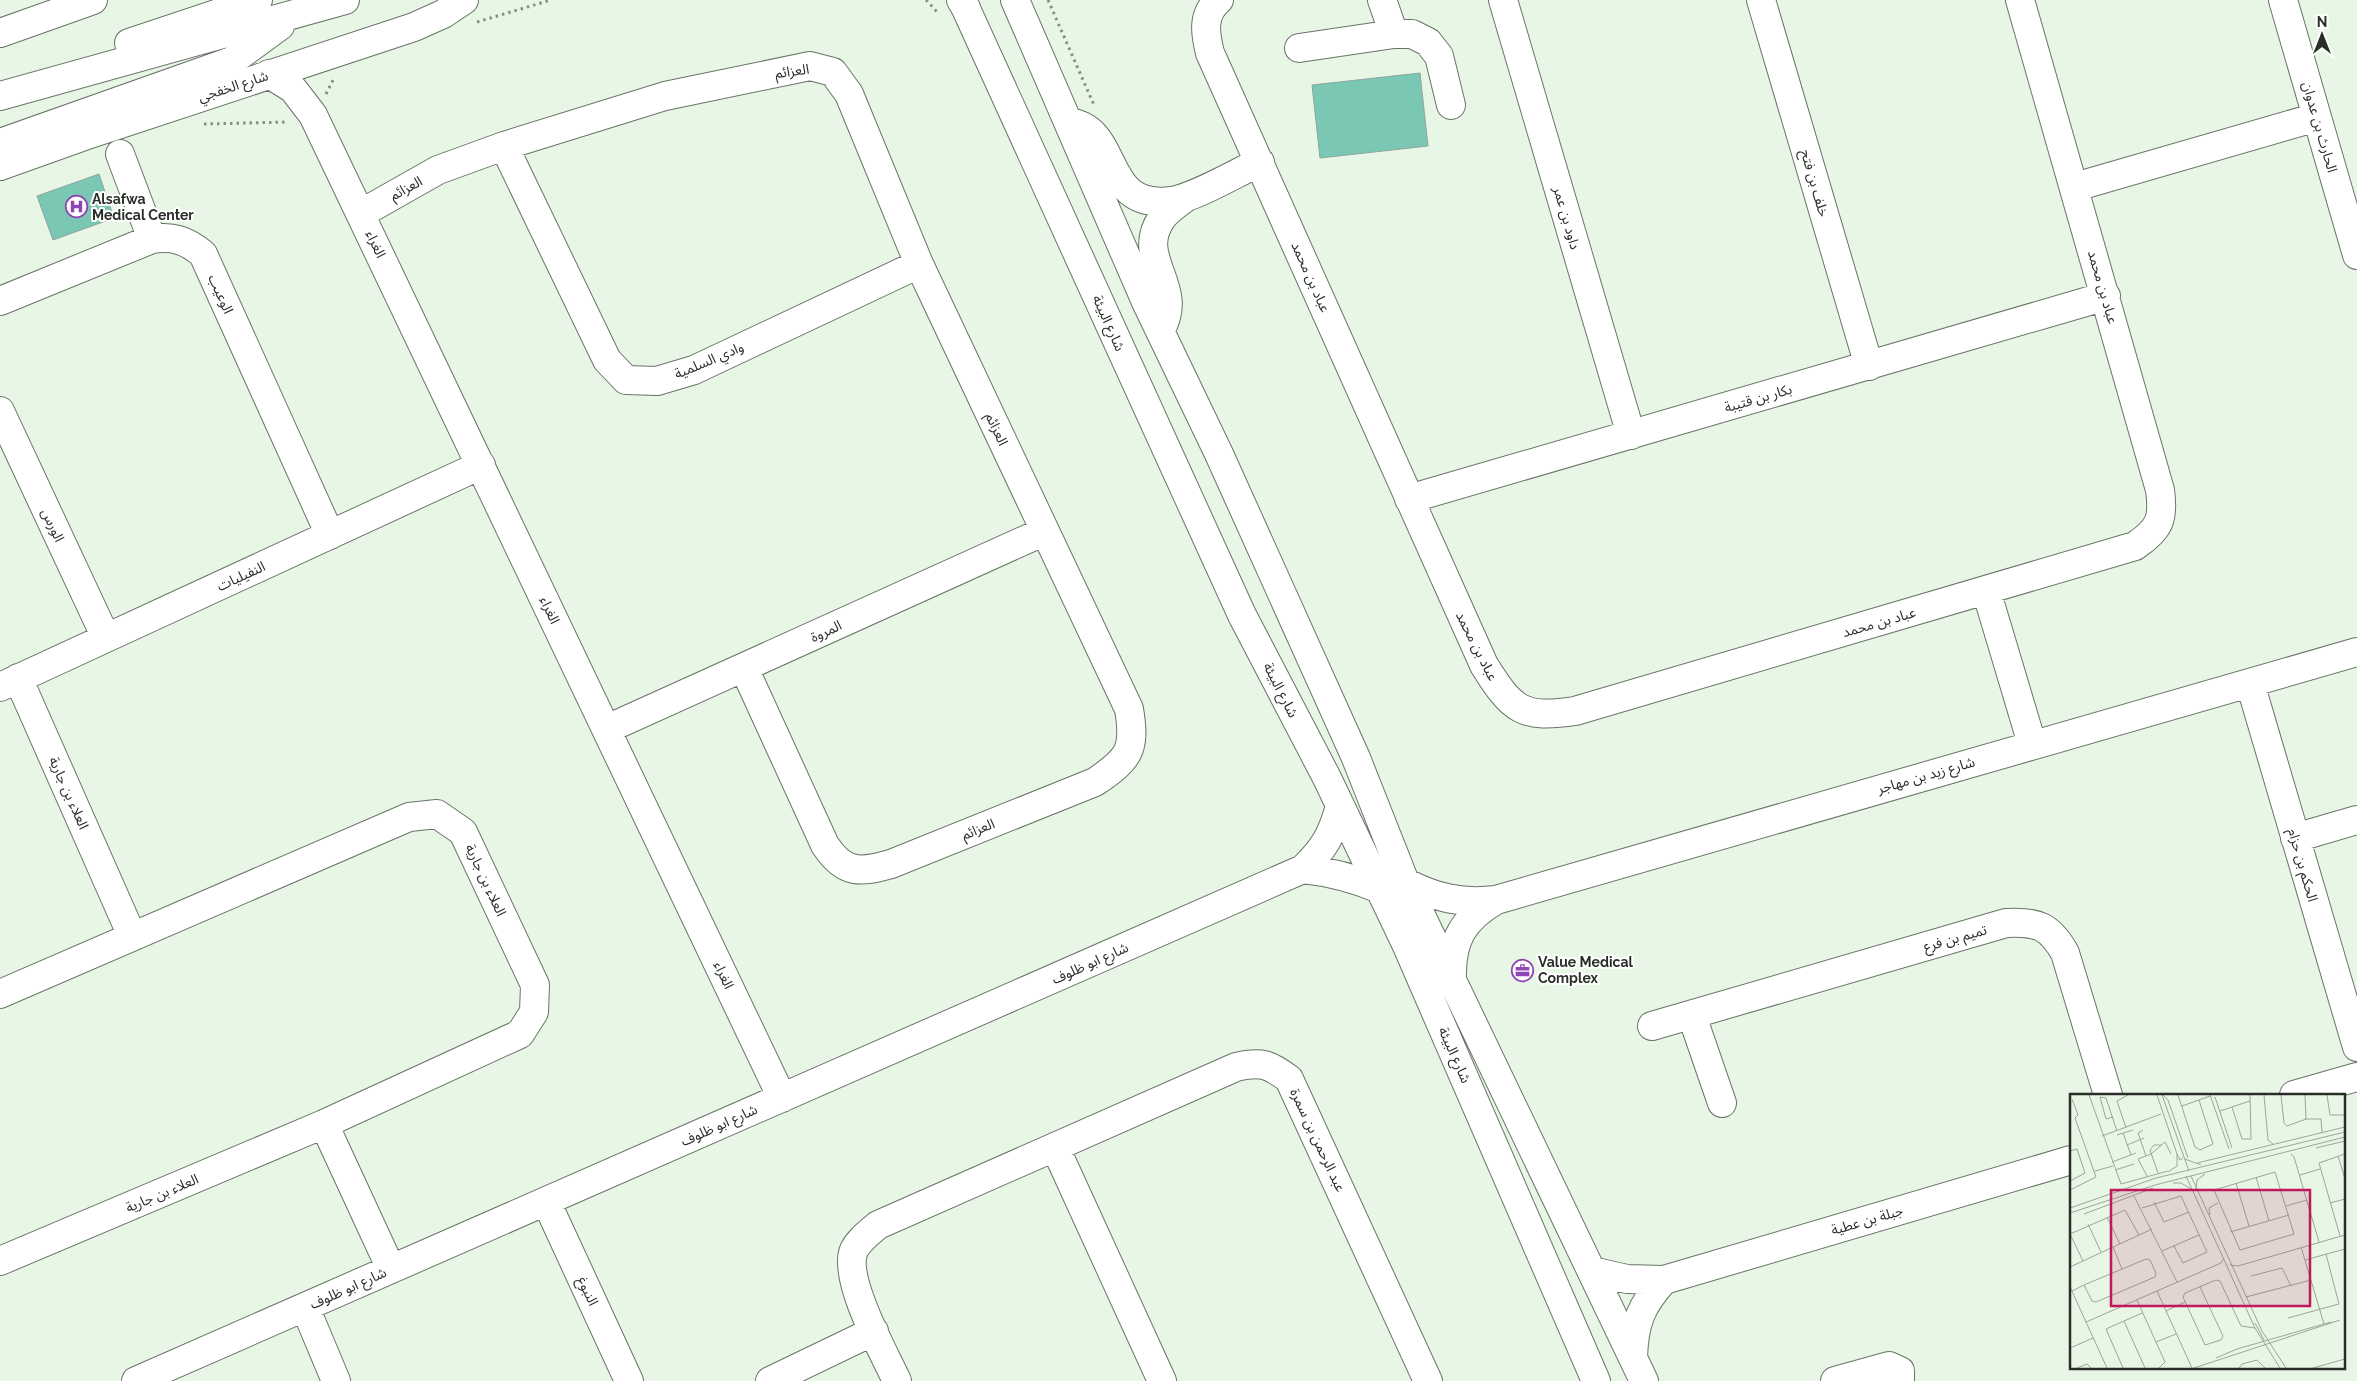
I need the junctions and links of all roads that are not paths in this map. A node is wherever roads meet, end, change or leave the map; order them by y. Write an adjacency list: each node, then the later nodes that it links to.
1 (258, 0): 20 (main road)
2 (345, 0): 14 (main road)
3 (464, 0): 18 (main road, شارع الخفجي)
4 (1015, 0): 24 (main road, شارع البيئة)
5 (1219, 0): 28 (main road, عباد بن محمد)
6 (1382, 0): 16 (main road)
7 (1504, 0): 41 (main road, داود بن عمر)
8 (1761, 0): 39 (main road, خلف بن فتح)
9 (2020, 0): 30 (main road, عباد بن محمد)
10 (2283, 0): 22 (main road, الحارث بن عدوان)
11 (963, 2): 54 (main road, شارع البيئة)
12 (83, 3): 13 (main road); 15 (main road)
13 (0, 14)
14 (295, 15): 20 (main road); 25 (main road)
15 (0, 33)
16 (1394, 34): 17 (main road); 21 (main road)
17 (1299, 48)
18 (327, 56): 19 (main road, شارع الخفجي); 23 (main road, الغراء)
19 (269, 74): 23 (main road, الغراء); 29 (main road, شارع الخفجي)
20 (0, 95)
21 (1451, 104)
22 (2317, 117): 30 (main road); 34 (main road, الحارث بن عدوان)
23 (317, 122): 32 (main road, الغراء)
24 (1068, 122): 31 (main road); 38 (main road, شارع البيئة)
25 (0, 143)
26 (504, 146): 32 (main road, العزائم); 35 (main road, العزائم); 35 (main road, وادي السلمية)
27 (120, 154): 33 (main road)
28 (1260, 162): 31 (main road); 43 (main road, عباد بن محمد)
29 (0, 166)
30 (2075, 187): 36 (main road, عباد بن محمد)
31 (1185, 198): 38 (main road)
32 (362, 213): 42 (main road, الغراء)
33 (152, 239): 37 (main road, الوعيب); 45 (main road, الوعيب)
34 (2357, 255)
35 (919, 264): 44 (main road, العزائم)
36 (2106, 296): 39 (main road, بكار بن قتيبة); 46 (main road, عباد بن محمد)
37 (0, 301)
38 (1160, 331): 58 (main road, شارع البيئة)
39 (1869, 366): 41 (main road, بكار بن قتيبة)
40 (0, 411): 47 (main road, الورس)
41 (1631, 435): 43 (main road, بكار بن قتيبة)
42 (481, 465): 45 (main road, النفيليات); 52 (main road, الغراء)
43 (1409, 499): 46 (main road, عباد بن محمد)
44 (1045, 531): 49 (main road, المروة); 49 (main road, العزائم)
45 (330, 535): 47 (main road, النفيليات)
46 (1986, 590): 53 (main road)
47 (106, 638): 50 (main road, النفيليات)
48 (2357, 652): 51 (main road, شارع زيد بن مهاجر)
49 (744, 668): 52 (main road, المروة)
50 (9, 682): 60 (main road, العلاء بن جارية)
51 (2250, 683): 53 (main road, شارع زيد بن مهاجر); 56 (main road, الحكم بن حزام)
52 (607, 729): 69 (main road, الغراء)
53 (2032, 744): 59 (main road, شارع زيد بن مهاجر)
54 (1340, 806): 57 (main road, شارع ابو ظلوف); 58 (main road, شارع البيئة)
55 (2357, 820): 56 (main road)
56 (2295, 838): 65 (main road, الحكم بن حزام)
57 (1303, 869): 58 (main road); 69 (main road, شارع ابو ظلوف)
58 (1393, 886): 59 (main road, شارع زيد بن مهاجر); 61 (main road, شارع البيئة); 81 (main road, شارع البيئة)
59 (1496, 900): 61 (main road, شارع زيد بن مهاجر)
60 (132, 936): 62 (main road, العلاء بن جارية); 71 (main road, العلاء بن جارية)
61 (1452, 979): 77 (main road, شارع البيئة)
62 (0, 994)
63 (1692, 1016): 64 (main road, تميم بن فرع); 67 (main road, تميم بن فرع); 70 (main road)
64 (1652, 1026)
65 (2357, 1047)
66 (2357, 1077): 68 (main road)
67 (2108, 1094)
68 (2298, 1094)
69 (782, 1098): 74 (main road, شارع ابو ظلوف)
70 (1722, 1104)
71 (324, 1124): 75 (main road, العلاء بن جارية); 76 (main road)
72 (1055, 1148): 80 (main road, عبد الرحمن بن سمرة); 88 (main road); 89 (main road, عبد الرحمن بن سمرة)
73 (2070, 1160): 78 (main road, جبلة بن عطية)
74 (546, 1201): 76 (main road, شارع ابو ظلوف); 85 (main road, النبوغ)
75 (0, 1261)
76 (391, 1269): 79 (main road, شارع ابو ظلوف)
77 (1592, 1271): 78 (main road, جبلة بن عطية); 82 (main road, شارع البيئة)
78 (1664, 1280): 82 (main road)
79 (305, 1307): 83 (main road, شارع ابو ظلوف); 84 (main road)
80 (874, 1331): 86 (main road); 87 (main road, عبد الرحمن بن سمرة)
81 (1580, 1343): 90 (main road, شارع البيئة); 91 (main road)
82 (1638, 1370)
83 (136, 1381)
84 (336, 1381)
85 (629, 1381)
86 (770, 1381)
87 (897, 1381)
88 (1162, 1381)
89 (1428, 1381)
90 (1596, 1381)
91 (1611, 1381)
92 (1835, 1381): 93 (main road)
93 (1900, 1381)

